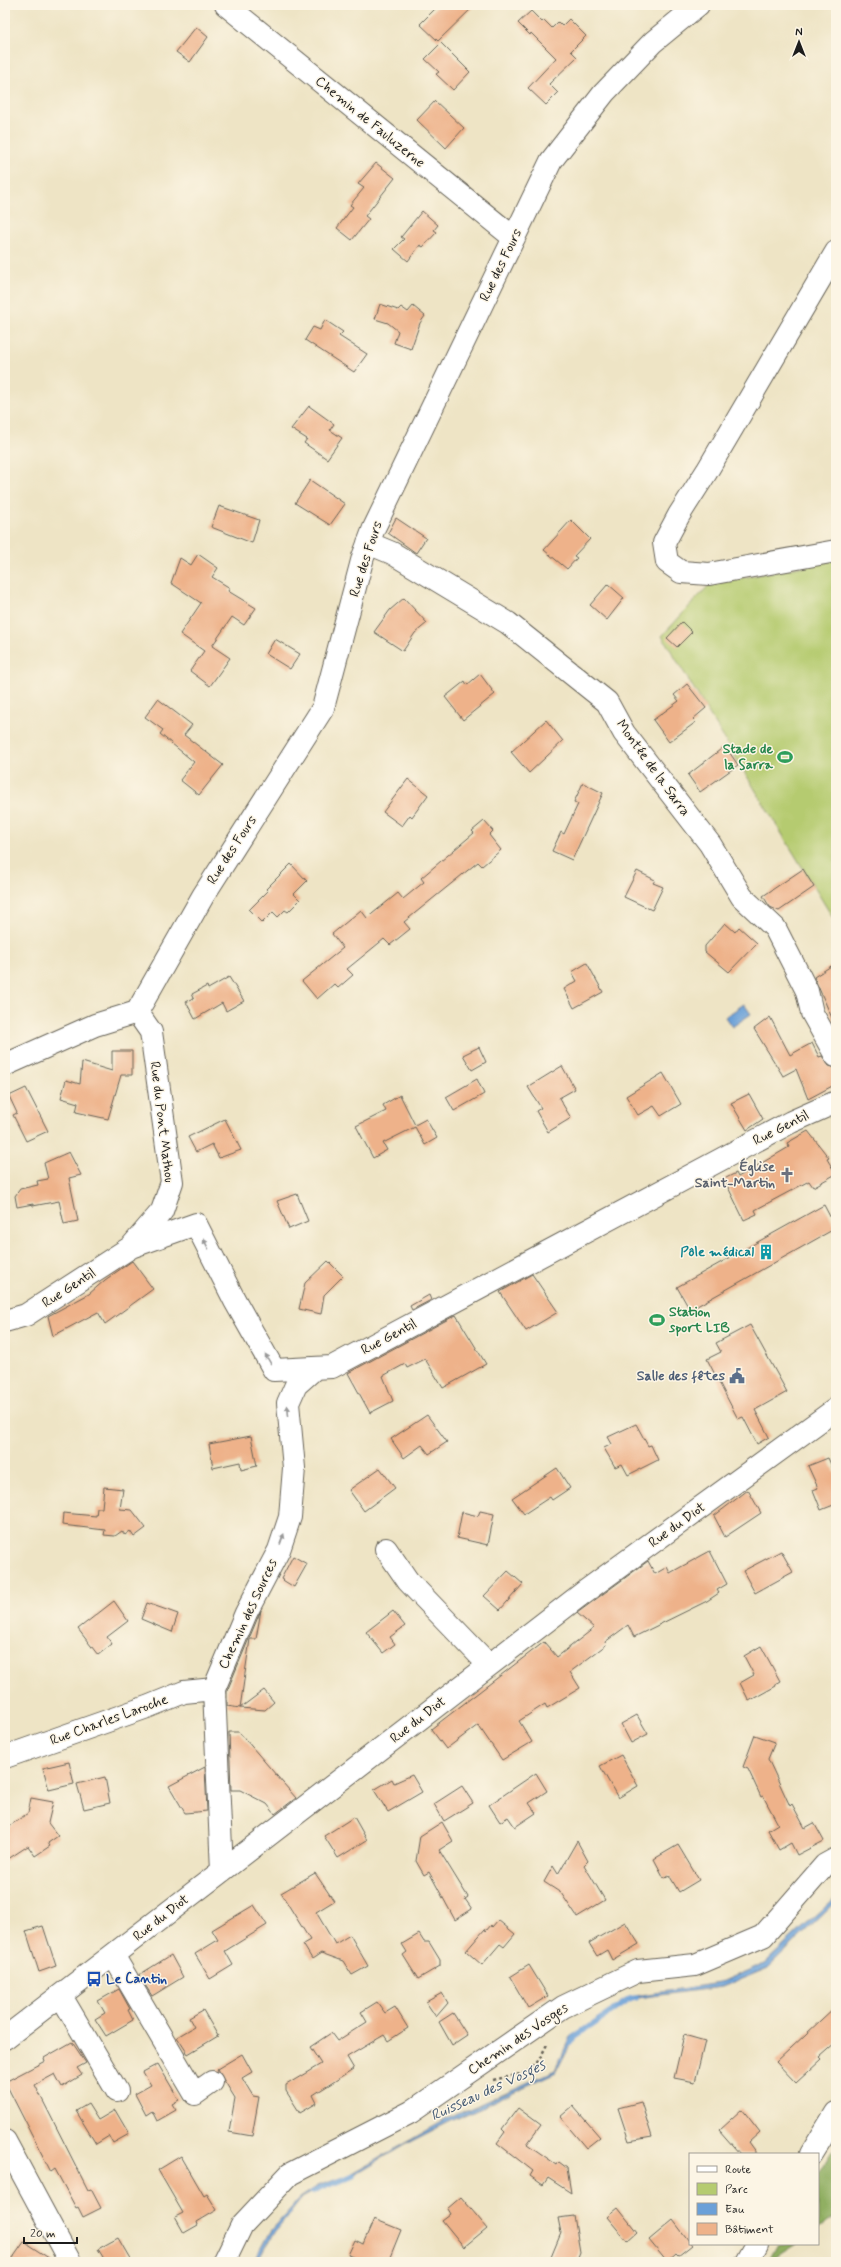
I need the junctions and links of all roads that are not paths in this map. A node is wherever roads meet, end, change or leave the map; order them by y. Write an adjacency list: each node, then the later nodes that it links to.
1 (226, 5): 3 (street, Chemin de Fauluzerne)
2 (698, 5): 3 (street, Rue des Fours)
3 (514, 238): 5 (street, Rue des Fours)
4 (836, 252): 6 (street)
5 (368, 543): 7 (street, Rue des Fours); 8 (street, Montée de la Sarra)
6 (836, 551)
7 (138, 1012): 9 (street); 11 (street, Rue du Pont Mathou)
8 (836, 1056)
9 (5, 1065)
10 (836, 1102): 13 (street, Rue Gentil)
11 (131, 1248): 12 (street, Rue Gentil); 13 (street, Rue Gentil, one-way to 11)
12 (5, 1322)
13 (314, 1369): 17 (street, Chemin des Sources, one-way to 13)
14 (836, 1409): 16 (street, Rue du Diot)
15 (386, 1549): 16 (street)
16 (489, 1665): 20 (street, Rue du Diot)
17 (214, 1689): 18 (street, Rue Charles Laroche); 20 (street, Chemin des Sources)
18 (5, 1757)
19 (836, 1859): 31 (street, Chemin des Vosges)
20 (222, 1871): 21 (street, Rue du Diot)
21 (113, 1956): 22 (street, Rue du Diot); 24 (street)
22 (61, 1996): 23 (street, Rue du Diot); 25 (street)
23 (5, 2038)
24 (212, 2082)
25 (116, 2091)
26 (836, 2113): 28 (street)
27 (5, 2141): 30 (street)
28 (812, 2153)
29 (756, 2245): 32 (street)
30 (70, 2262)
31 (224, 2262)
32 (747, 2262)

